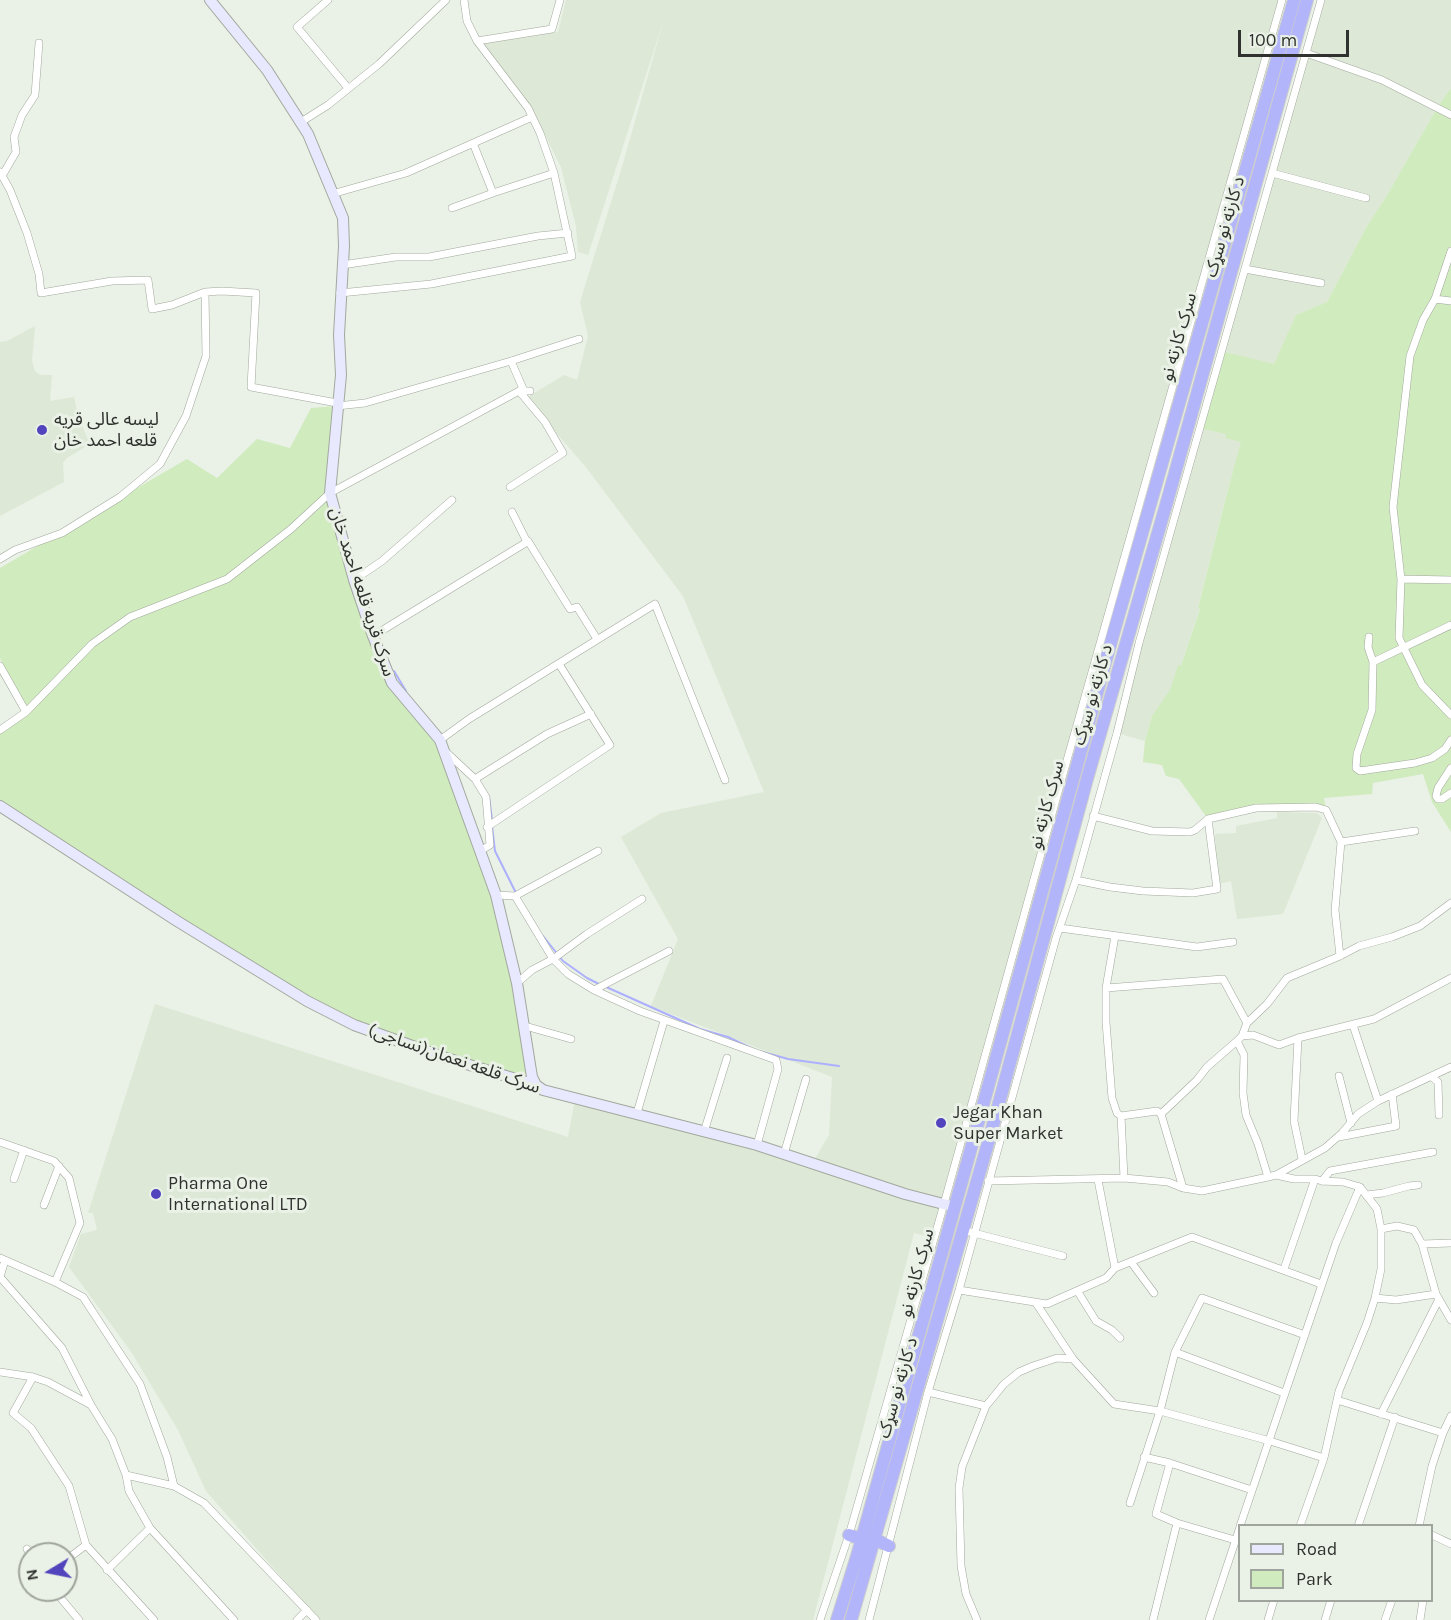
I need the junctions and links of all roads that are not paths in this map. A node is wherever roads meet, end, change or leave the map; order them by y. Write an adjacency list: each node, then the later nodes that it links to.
1 (210, 0): 16 (street, سرک قریه قلعه احمد خان)
2 (328, 0): 13 (street)
3 (446, 0): 13 (street)
4 (464, 0): 10 (street)
5 (560, 0): 10 (street)
6 (1282, 0): 134 (street)
7 (1294, 0): 38 (highway, سرک کارته نو)
8 (1307, 0): 39 (highway, د کارته نو سړک)
9 (1321, 0): 12 (street)
10 (477, 41): 15 (street)
11 (39, 43): 20 (street)
12 (1306, 53): 14 (street); 19 (street)
13 (348, 88): 16 (street)
14 (1450, 113)
15 (532, 117): 17 (street); 18 (street)
16 (301, 122): 22 (street, سرک قریه قلعه احمد خان)
17 (473, 143): 21 (street); 22 (street)
18 (554, 173): 21 (street); 25 (street)
19 (1272, 173): 23 (street); 28 (street)
20 (1, 174): 30 (street)
21 (492, 193): 24 (street)
22 (332, 194): 27 (street, سرک قریه قلعه احمد خان)
23 (1366, 198)
24 (452, 208)
25 (568, 233): 27 (street); 31 (street)
26 (1451, 251): 32 (street)
27 (342, 265): 31 (street, سرک قریه قلعه احمد خان)
28 (1245, 269): 29 (street); 68 (street)
29 (1321, 283)
30 (205, 292): 37 (street); 45 (street)
31 (340, 292): 37 (street, سرک قریه قلعه احمد خان)
32 (1435, 300): 33 (street); 46 (street)
33 (1451, 301)
34 (579, 339): 35 (street)
35 (511, 361): 36 (street); 37 (street)
36 (524, 391): 40 (street); 41 (street)
37 (337, 404): 41 (street, سرک قریه قلعه احمد خان)
38 (1166, 452): 39 (highway); 120 (highway, سرک کارته نو)
39 (1180, 455): 103 (highway, د کارته نو سړک)
40 (510, 487)
41 (330, 493): 47 (street, سرک قریه قلعه احمد خان); 57 (street)
42 (452, 500): 47 (street)
43 (512, 512): 44 (street)
44 (527, 542): 50 (street); 52 (street)
45 (0, 559)
46 (1401, 579): 48 (street); 53 (street)
47 (354, 580): 50 (street, سرک قریه قلعه احمد خان)
48 (1451, 580)
49 (1451, 625): 53 (street)
50 (373, 636): 62 (street, سرک قریه قلعه احمد خان)
51 (1369, 637): 54 (street)
52 (597, 639): 55 (street); 65 (street)
53 (1403, 647): 54 (street); 59 (street)
54 (1373, 662): 61 (street)
55 (559, 664): 58 (street); 62 (street)
56 (0, 666): 57 (street)
57 (26, 712): 60 (street)
58 (591, 714): 64 (street); 70 (street)
59 (1451, 715)
60 (0, 730)
61 (1451, 740)
62 (441, 744): 64 (street); 74 (street, سرک قریه قلعه احمد خان)
63 (1451, 768): 66 (street)
64 (475, 779): 70 (street)
65 (725, 780)
66 (1451, 793)
67 (0, 806): 102 (street, سرک قلعه نعمان(نساجی))
68 (1093, 816): 69 (street); 75 (street)
69 (1208, 819): 72 (street); 75 (street)
70 (487, 827): 74 (street)
71 (1415, 831): 72 (street)
72 (1341, 842): 84 (street)
73 (598, 850): 77 (street)
74 (480, 851): 76 (street, سرک قریه قلعه احمد خان)
75 (1076, 880): 80 (street)
76 (496, 895): 77 (street); 87 (street, سرک قریه قلعه احمد خان)
77 (515, 896): 85 (street)
78 (642, 899): 85 (street)
79 (1451, 903): 84 (street)
80 (1060, 928): 81 (street); 103 (street)
81 (1115, 936): 82 (street); 88 (street)
82 (1233, 942)
83 (669, 951): 89 (street)
84 (1340, 956): 91 (street)
85 (553, 959): 87 (street); 89 (street)
86 (1451, 978): 92 (street)
87 (517, 983): 93 (street, سرک قریه قلعه احمد خان)
88 (1106, 988): 91 (street); 109 (street)
89 (594, 990): 90 (street)
90 (664, 1021): 106 (street); 114 (street)
91 (1246, 1023): 96 (street)
92 (1353, 1025): 94 (street); 105 (street)
93 (525, 1026): 95 (street); 102 (street, سرک قریه قلعه احمد خان)
94 (1298, 1038): 96 (street); 119 (street)
95 (571, 1039)
96 (1240, 1039): 107 (street); 123 (street)
97 (727, 1058): 111 (street)
98 (1451, 1068): 100 (street)
99 (1339, 1076): 110 (street)
100 (1432, 1077): 104 (street); 108 (street)
101 (806, 1079): 118 (street)
102 (536, 1085): 106 (street, سرک قلعه نعمان(نساجی))
103 (1009, 1085): 122 (highway, د کارته نو سړک); 128 (street)
104 (1392, 1094): 105 (street); 112 (street)
105 (1378, 1101): 110 (street)
106 (637, 1113): 111 (street, سرک قلعه نعمان(نساجی))
107 (1161, 1114): 109 (street); 131 (street)
108 (1439, 1115)
109 (1121, 1116): 124 (street)
110 (1351, 1123): 112 (street)
111 (704, 1132): 114 (street, سرک قلعه نعمان(نساجی))
112 (1336, 1138): 119 (street)
113 (2, 1142): 115 (street); 117 (street)
114 (757, 1145): 118 (street, سرک قلعه نعمان(نساجی))
115 (24, 1150): 121 (street); 125 (street)
116 (1433, 1152): 127 (street)
117 (0, 1153)
118 (784, 1154): 134 (street, سرک قلعه نعمان(نساجی))
119 (1302, 1159): 123 (street)
120 (968, 1163): 122 (highway); 134 (highway, سرک کارته نو)
121 (59, 1166): 133 (street); 145 (street)
122 (981, 1167): 136 (highway, د کارته نو سړک)
123 (1272, 1176): 127 (street); 131 (street)
124 (1124, 1178): 126 (street); 131 (street)
125 (14, 1179)
126 (1098, 1180): 128 (street); 142 (street)
127 (1318, 1180): 130 (street); 143 (street)
128 (988, 1181): 136 (street)
129 (1418, 1185): 132 (street)
130 (1360, 1187): 132 (street); 146 (street)
131 (1183, 1188)
132 (1366, 1194): 135 (street)
133 (44, 1205)
134 (950, 1205): 185 (street); 187 (highway, سرک کارته نو)
135 (1381, 1230): 138 (street); 151 (street)
136 (968, 1232): 139 (street); 147 (street); 187 (highway, د کارته نو سړک)
137 (1451, 1243): 138 (street)
138 (1422, 1244): 150 (street)
139 (1063, 1256)
140 (3, 1259): 144 (street); 145 (street)
141 (1131, 1262): 142 (street); 143 (street); 149 (street)
142 (1116, 1268): 148 (street)
143 (1284, 1269): 146 (street)
144 (0, 1277): 163 (street)
145 (55, 1282): 175 (street)
146 (1322, 1284): 154 (street)
147 (959, 1290): 152 (street); 160 (street)
148 (1078, 1292): 152 (street); 155 (street)
149 (1154, 1293)
150 (1437, 1297): 151 (street); 153 (street); 166 (street)
151 (1375, 1298): 162 (street)
152 (1036, 1303): 157 (street)
153 (1451, 1320)
154 (1305, 1335): 156 (street); 161 (street)
155 (1120, 1338)
156 (1174, 1352): 161 (street); 165 (street)
157 (1073, 1359): 164 (street); 165 (street)
158 (0, 1372): 159 (street)
159 (33, 1377): 163 (street); 190 (street)
160 (928, 1392): 164 (street); 191 (street)
161 (1284, 1393): 170 (street)
162 (1337, 1400): 166 (street); 172 (street)
163 (91, 1405): 174 (street)
164 (986, 1406): 210 (street)
165 (1160, 1411): 170 (street); 171 (street)
166 (1381, 1414): 167 (street)
167 (1395, 1417): 169 (street); 181 (street)
168 (1451, 1417): 169 (street)
169 (1443, 1433): 182 (street)
170 (1270, 1441): 172 (street); 176 (street)
171 (1144, 1457): 173 (street); 177 (street)
172 (1324, 1458): 180 (street)
173 (1170, 1463): 176 (street); 178 (street)
174 (126, 1475): 175 (street); 183 (street)
175 (174, 1486): 200 (street)
176 (1252, 1490): 179 (street)
177 (1130, 1503)
178 (1177, 1523): 188 (street); 211 (street)
179 (1241, 1524)
180 (1301, 1524)
181 (1359, 1524)
182 (1419, 1524)
183 (150, 1528): 193 (street); 203 (street)
184 (1238, 1532): 188 (street)
185 (849, 1535): 187 (highway); 206 (street)
186 (1433, 1536): 189 (street)
187 (868, 1539): 191 (highway); 194 (highway, سرک کارته نو)
188 (1235, 1540): 212 (street)
189 (1451, 1544)
190 (86, 1545): 192 (street); 193 (street)
191 (889, 1546): 209 (street)
192 (78, 1551)
193 (106, 1570): 202 (street)
194 (854, 1585): 207 (highway, سرک کارته نو); 208 (highway, سرک کارته نو)
195 (64, 1602): 201 (street)
196 (1273, 1602): 213 (street)
197 (1330, 1602): 214 (street)
198 (1391, 1602): 215 (street)
199 (1423, 1602): 216 (street)
200 (307, 1610): 204 (street); 205 (street)
201 (79, 1620)
202 (154, 1620)
203 (234, 1620)
204 (297, 1620)
205 (316, 1620)
206 (820, 1620)
207 (837, 1620)
208 (851, 1620)
209 (869, 1620)
210 (977, 1620)
211 (1153, 1620)
212 (1209, 1620)
213 (1268, 1620)
214 (1325, 1620)
215 (1385, 1620)
216 (1420, 1620)

